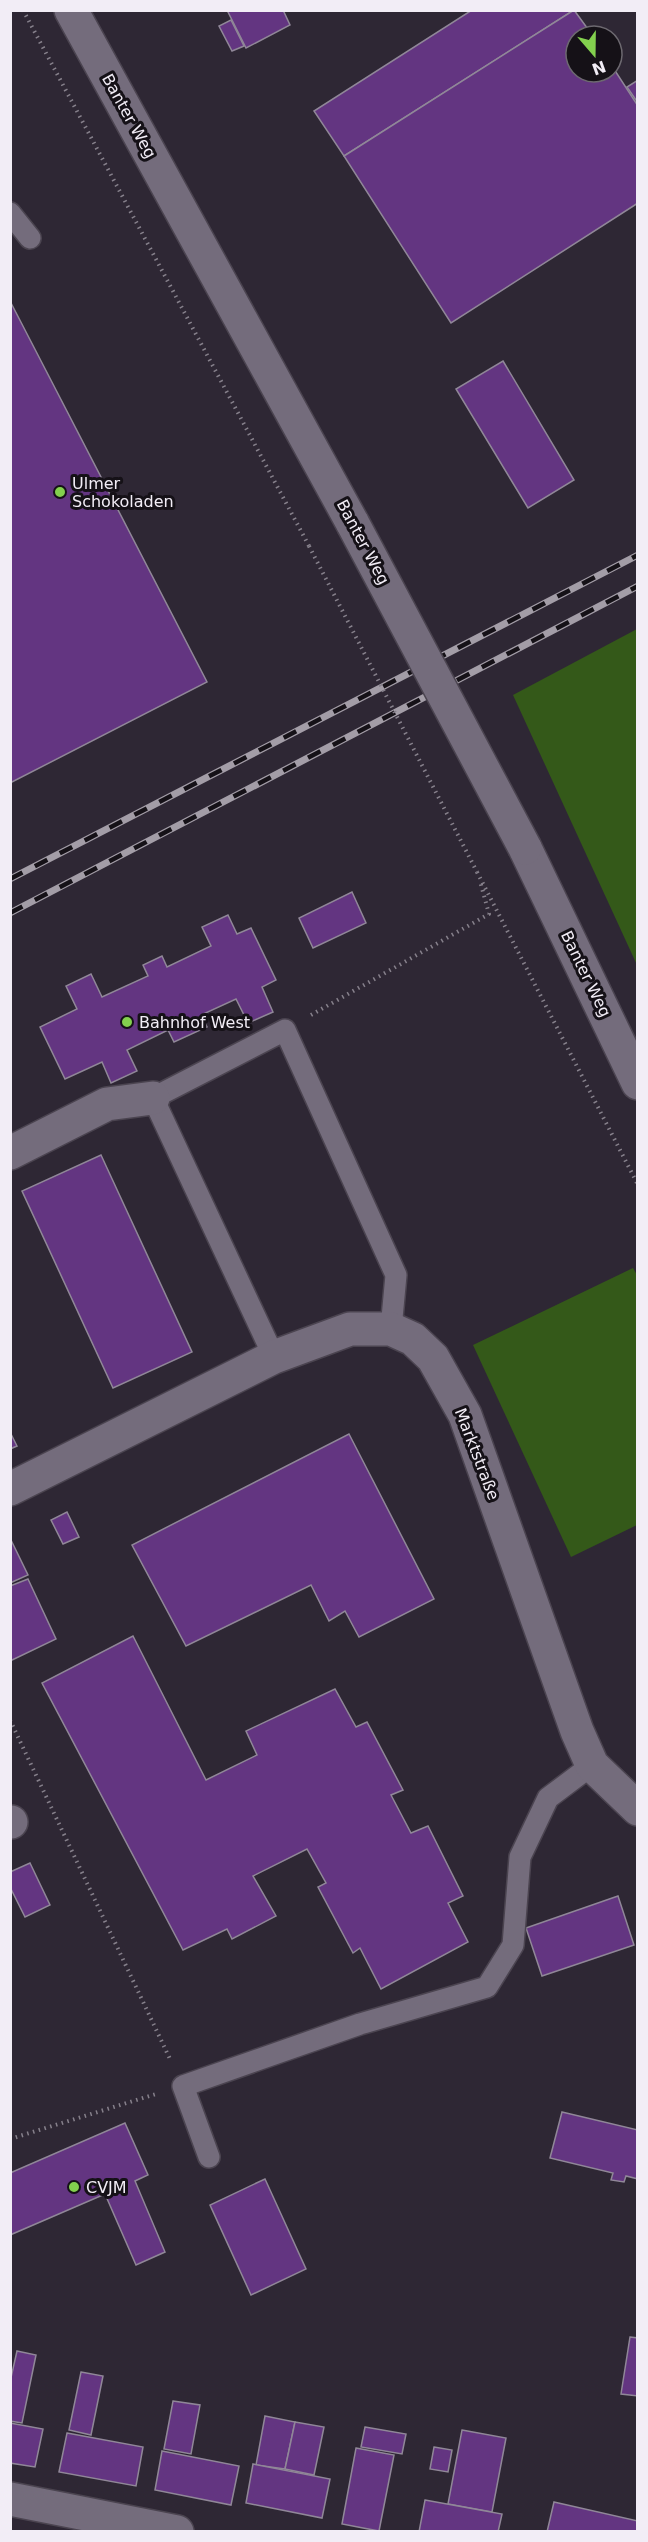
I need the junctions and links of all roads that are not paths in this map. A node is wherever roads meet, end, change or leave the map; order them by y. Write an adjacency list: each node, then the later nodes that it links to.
1 (71, 10): 4 (street, Banter Weg, bridge)
2 (10, 213): 3 (lane)
3 (30, 238)
4 (638, 1083)
5 (153, 1098): 6 (street); 7 (lane); 8 (lane)
6 (10, 1153)
7 (391, 1329): 8 (street, Marktstraße); 10 (street, Marktstraße)
8 (274, 1357): 9 (street, Marktstraße)
9 (10, 1489)
10 (592, 1765): 11 (street, Marktstraße); 12 (lane)
11 (638, 1809)
12 (209, 2157)
13 (10, 2499): 14 (street)
14 (177, 2532)

